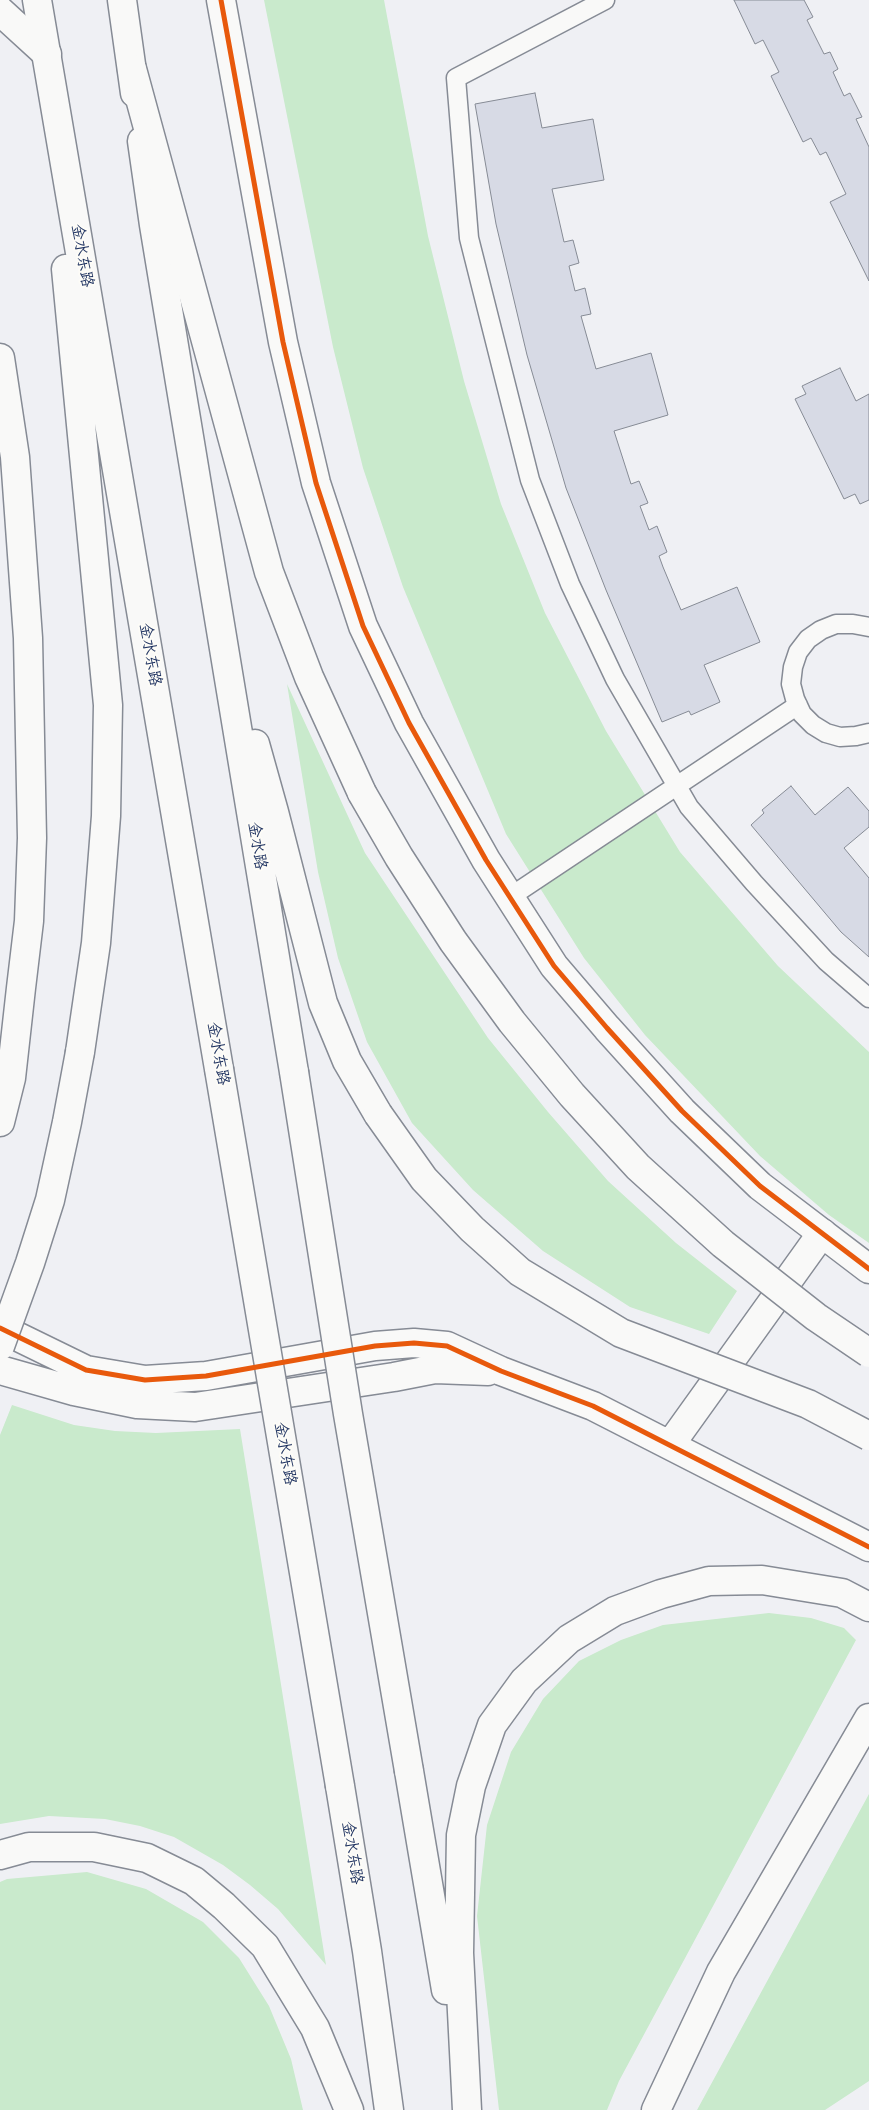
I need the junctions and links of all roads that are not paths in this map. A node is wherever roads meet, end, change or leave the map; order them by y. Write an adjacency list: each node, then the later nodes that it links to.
1 (37, 0): 7 (main road, 金水东路)
2 (122, 0): 8 (main road)
3 (142, 0): 8 (main road)
4 (221, 0): 15 (main road)
5 (605, 0): 14 (lane)
6 (0, 11): 7 (main road)
7 (46, 54): 21 (main road, bridge); 32 (main road, 金水东路, bridge)
8 (132, 69): 10 (main road); 22 (main road, bridge)
9 (0, 358): 17 (main road)
10 (219, 620): 25 (main road, bridge); 33 (main road, 金水路, bridge)
11 (869, 628): 12 (lane)
12 (798, 705): 13 (lane); 14 (lane)
13 (869, 733)
14 (677, 786): 15 (lane); 16 (lane)
15 (510, 897): 18 (main road)
16 (869, 998)
17 (0, 1122)
18 (822, 1233): 19 (main road); 26 (main road)
19 (869, 1269)
20 (0, 1328): 24 (main road)
21 (0, 1346)
22 (869, 1353)
23 (0, 1370): 24 (main road)
24 (501, 1371): 26 (main road)
25 (869, 1436)
26 (670, 1445): 27 (main road)
27 (869, 1547)
28 (869, 1607): 33 (main road)
29 (869, 1718): 34 (main road)
30 (0, 1855): 31 (main road)
31 (349, 2110)
32 (389, 2110)
33 (465, 2110)
34 (656, 2110)

